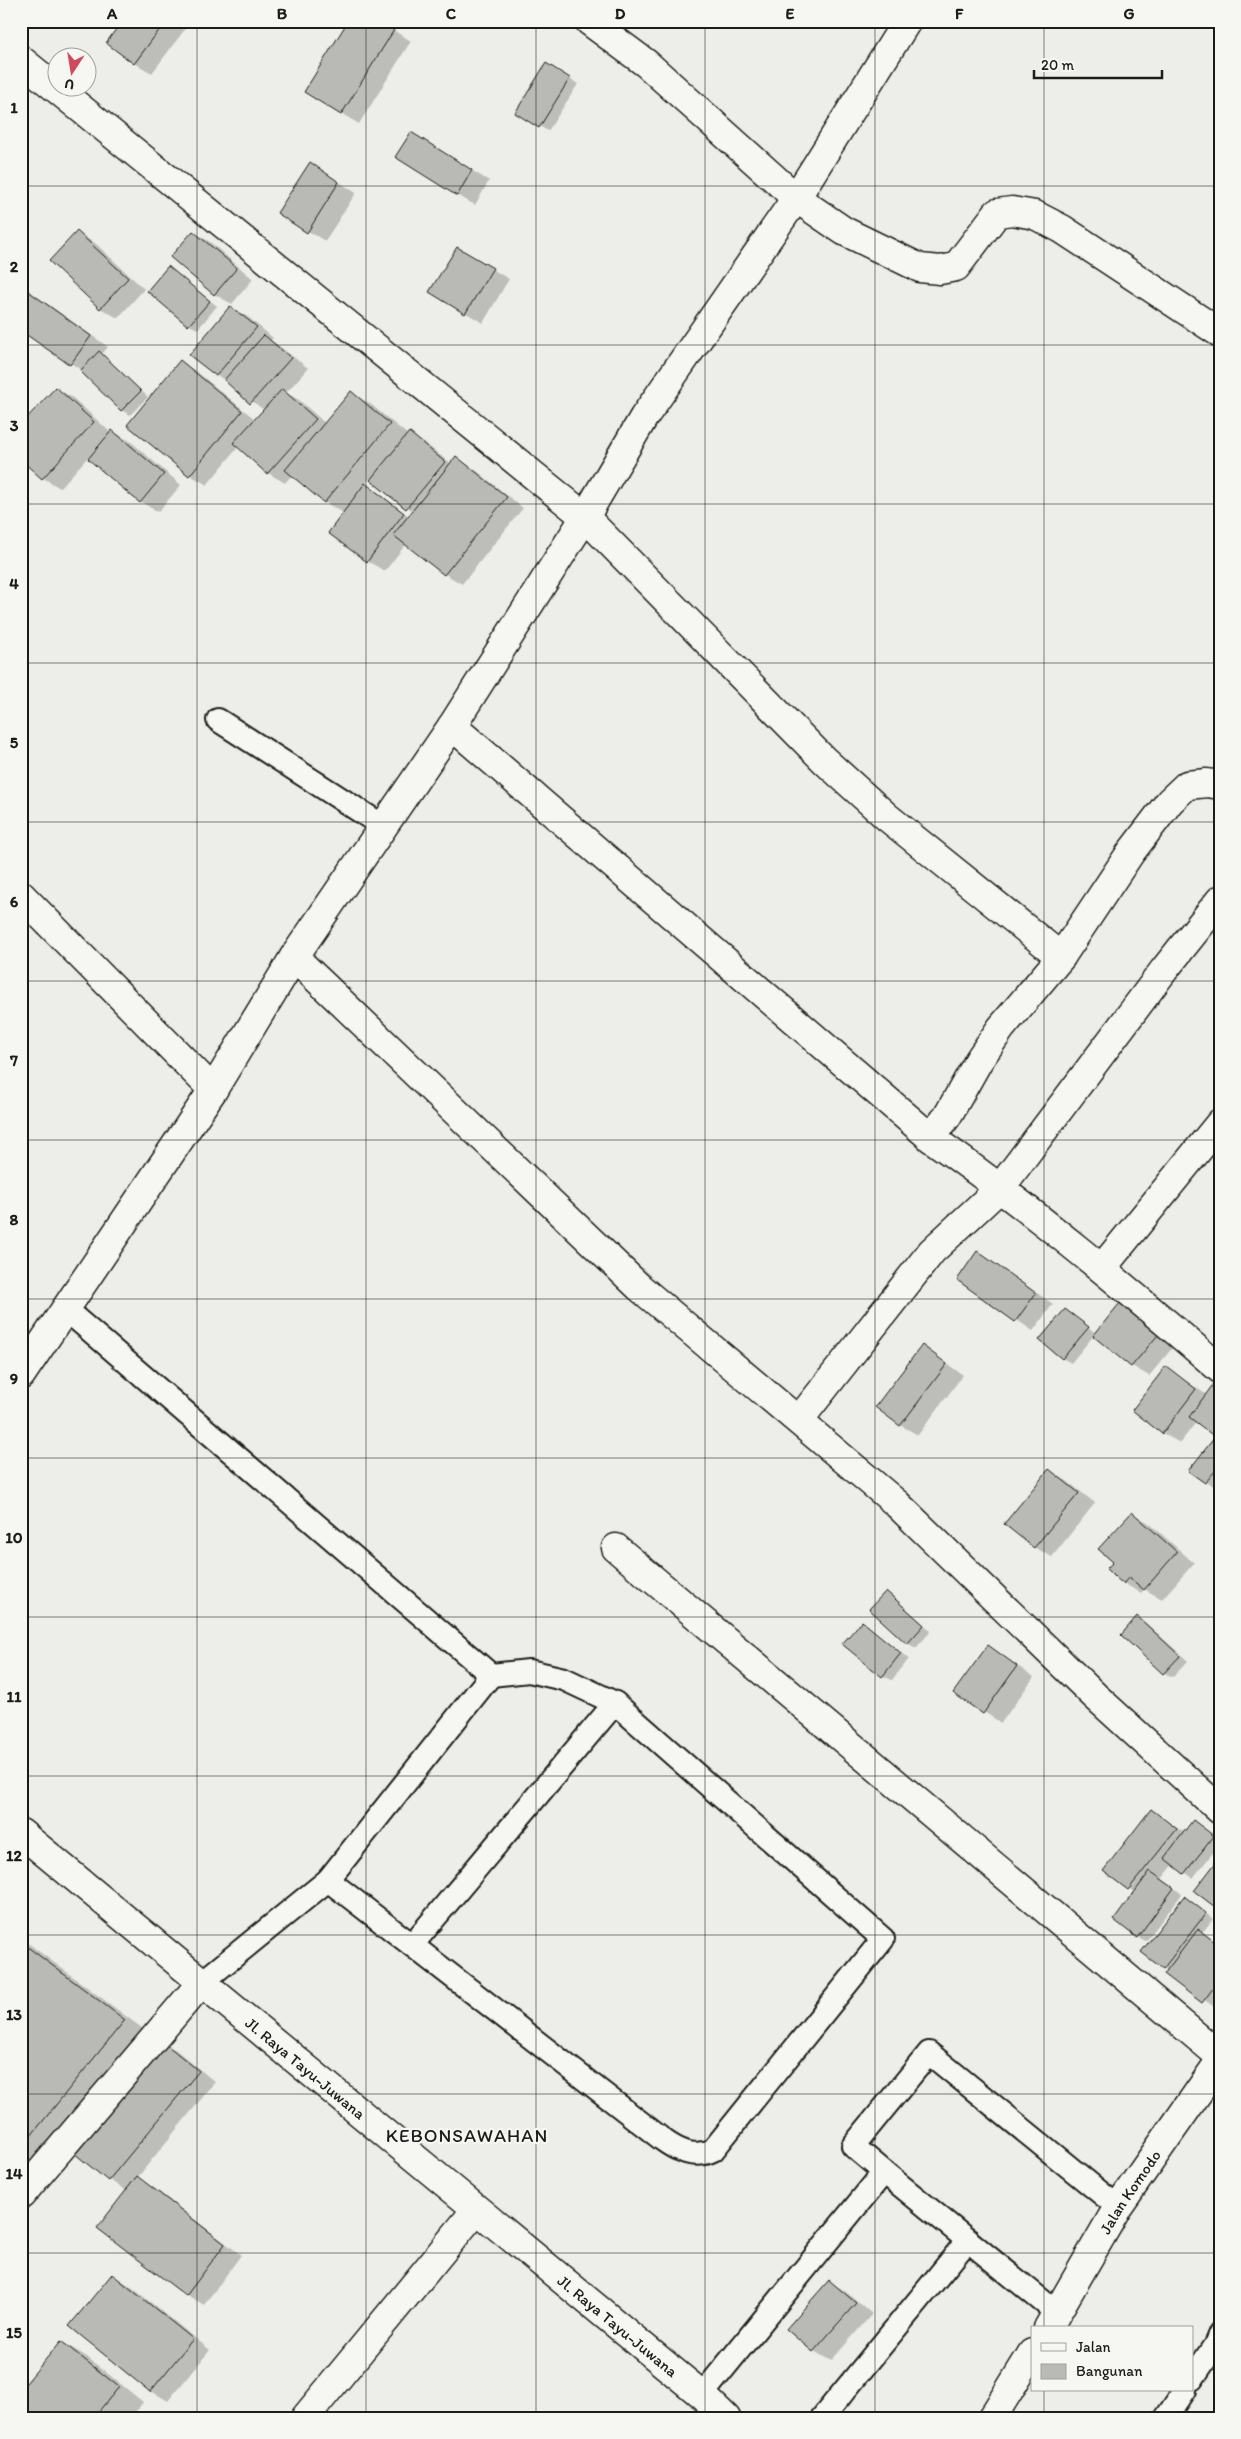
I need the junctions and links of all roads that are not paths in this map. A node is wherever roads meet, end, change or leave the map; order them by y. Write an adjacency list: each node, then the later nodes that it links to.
1 (589, 21): 4 (street)
2 (908, 21): 4 (street)
3 (21, 60): 6 (street)
4 (796, 198): 5 (street); 6 (street)
5 (1220, 333)
6 (585, 516): 8 (street); 14 (street)
7 (218, 720): 10 (lane)
8 (452, 726): 10 (street); 17 (street)
9 (1220, 785): 14 (street)
10 (383, 826): 13 (street)
11 (21, 895): 15 (street)
12 (1220, 900): 18 (street)
13 (294, 957): 15 (street); 23 (street)
14 (1060, 957): 17 (street)
15 (213, 1090): 20 (street)
16 (1220, 1123): 19 (street)
17 (930, 1138): 18 (street)
18 (1001, 1187): 19 (street); 23 (street)
19 (1102, 1268): 21 (street)
20 (64, 1309): 22 (street); 25 (lane)
21 (1220, 1369)
22 (21, 1376)
23 (799, 1420): 27 (street)
24 (616, 1548): 32 (street)
25 (491, 1675): 26 (lane); 29 (lane)
26 (615, 1703): 30 (lane); 30 (lane)
27 (1220, 1810)
28 (21, 1833): 31 (street, Jl. Raya Tayu-Juwana)
29 (328, 1880): 30 (lane); 31 (lane)
30 (412, 1945)
31 (201, 1983): 35 (street); 37 (street, Jl. Raya Tayu-Juwana)
32 (1220, 2056)
33 (1220, 2061): 36 (street, Jalan Komodo)
34 (884, 2172): 36 (lane); 38 (lane); 44 (lane)
35 (21, 2195)
36 (1118, 2207): 39 (street, Jalan Komodo)
37 (476, 2210): 44 (street, Jl. Raya Tayu-Juwana); 45 (street)
38 (968, 2240): 39 (lane); 47 (lane)
39 (1052, 2320)
40 (1220, 2333): 42 (lane)
41 (1031, 2355): 48 (street)
42 (1194, 2376)
43 (1184, 2392): 49 (lane)
44 (702, 2395): 46 (street, Jl. Raya Tayu-Juwana)
45 (305, 2418)
46 (726, 2418)
47 (822, 2418)
48 (992, 2418)
49 (1166, 2418)

